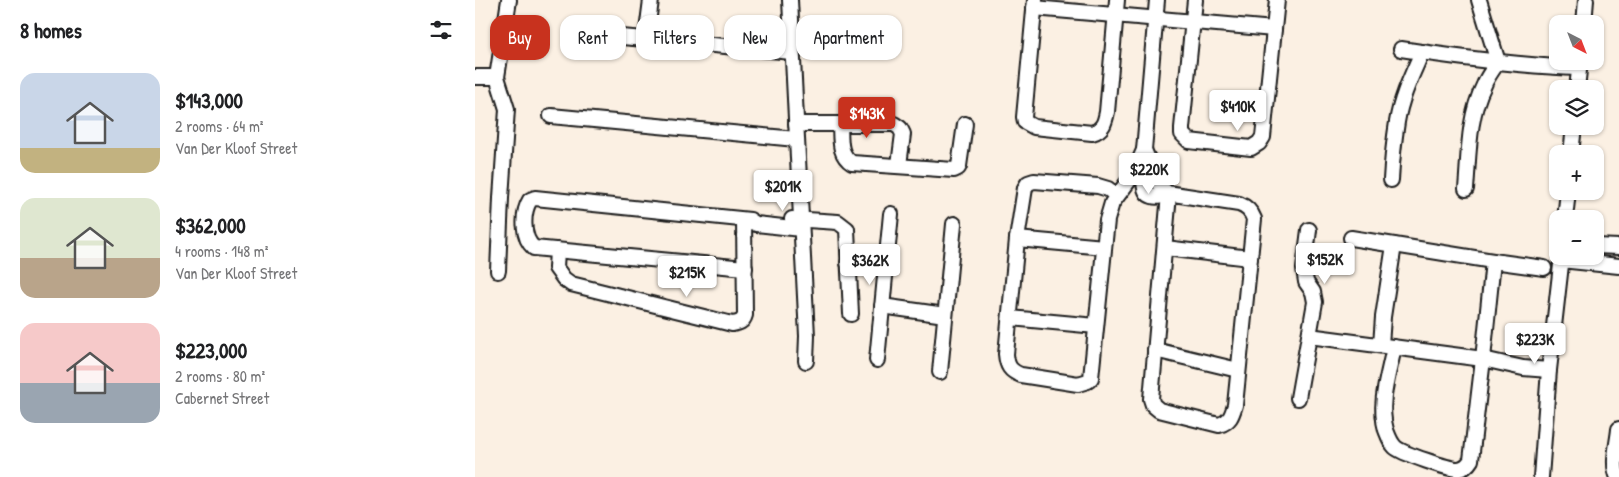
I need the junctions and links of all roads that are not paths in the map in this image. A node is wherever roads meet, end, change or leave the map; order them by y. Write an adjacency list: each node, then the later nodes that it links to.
1 (509, 0): 24 (street)
2 (651, 0): 11 (street)
3 (790, 0): 19 (street)
4 (1117, 0): 13 (street)
5 (1157, 0): 14 (street)
6 (1195, 0): 15 (street)
7 (1277, 0): 16 (street)
8 (1479, 0): 21 (street)
9 (1586, 0): 12 (street)
10 (1034, 4): 13 (street); 13 (street)
11 (649, 15)
12 (1585, 15)
13 (1115, 16): 14 (street)
14 (1155, 19): 15 (street); 30 (street)
15 (1192, 22): 16 (street); 16 (street)
16 (1274, 29)
17 (714, 45): 19 (street)
18 (1401, 49): 20 (street)
19 (792, 52): 26 (street)
20 (1422, 52): 21 (street); 32 (street)
21 (1498, 62): 22 (street); 33 (street)
22 (1549, 67)
23 (475, 77): 24 (street)
24 (497, 77): 58 (street)
25 (551, 116): 29 (street)
26 (796, 124): 27 (street); 29 (street)
27 (840, 124): 31 (street); 31 (street)
28 (965, 124): 31 (street)
29 (796, 139): 38 (street)
30 (1146, 154): 34 (street); 35 (street)
31 (899, 165)
32 (1391, 180)
33 (1466, 188)
34 (1168, 194): 47 (street); 49 (street)
35 (1117, 196): 42 (street); 45 (street)
36 (891, 214): 56 (street)
37 (747, 220): 38 (street); 48 (street); 55 (street)
38 (801, 224): 51 (street); 68 (street)
39 (954, 224): 61 (street)
40 (1309, 230): 64 (street)
41 (1351, 238): 43 (street)
42 (1017, 239): 45 (street); 62 (street)
43 (1394, 245): 50 (street); 65 (street)
44 (1604, 246): 46 (street)
45 (1104, 247): 63 (street)
46 (1619, 247)
47 (1165, 248): 49 (street); 66 (street)
48 (557, 250): 55 (street); 55 (street)
49 (1250, 258): 70 (street)
50 (1493, 261): 57 (street); 67 (street)
51 (848, 263): 56 (street); 60 (street)
52 (1604, 264): 54 (street)
53 (1561, 265): 71 (street)
54 (1619, 266)
55 (745, 268)
56 (886, 268): 59 (street)
57 (1543, 268)
58 (498, 271)
59 (882, 306): 61 (street); 69 (street)
60 (851, 314)
61 (945, 315): 72 (street)
62 (1010, 318): 63 (street); 63 (street)
63 (1096, 326)
64 (1309, 336): 65 (street); 73 (street)
65 (1388, 346): 67 (street); 67 (street)
66 (1155, 350): 70 (street); 70 (street)
67 (1483, 359): 71 (street)
68 (806, 360)
69 (877, 360)
70 (1238, 370)
71 (1549, 370): 75 (street)
72 (940, 372)
73 (1298, 398)
74 (1619, 429): 76 (street)
75 (1541, 477)
76 (1618, 477)

